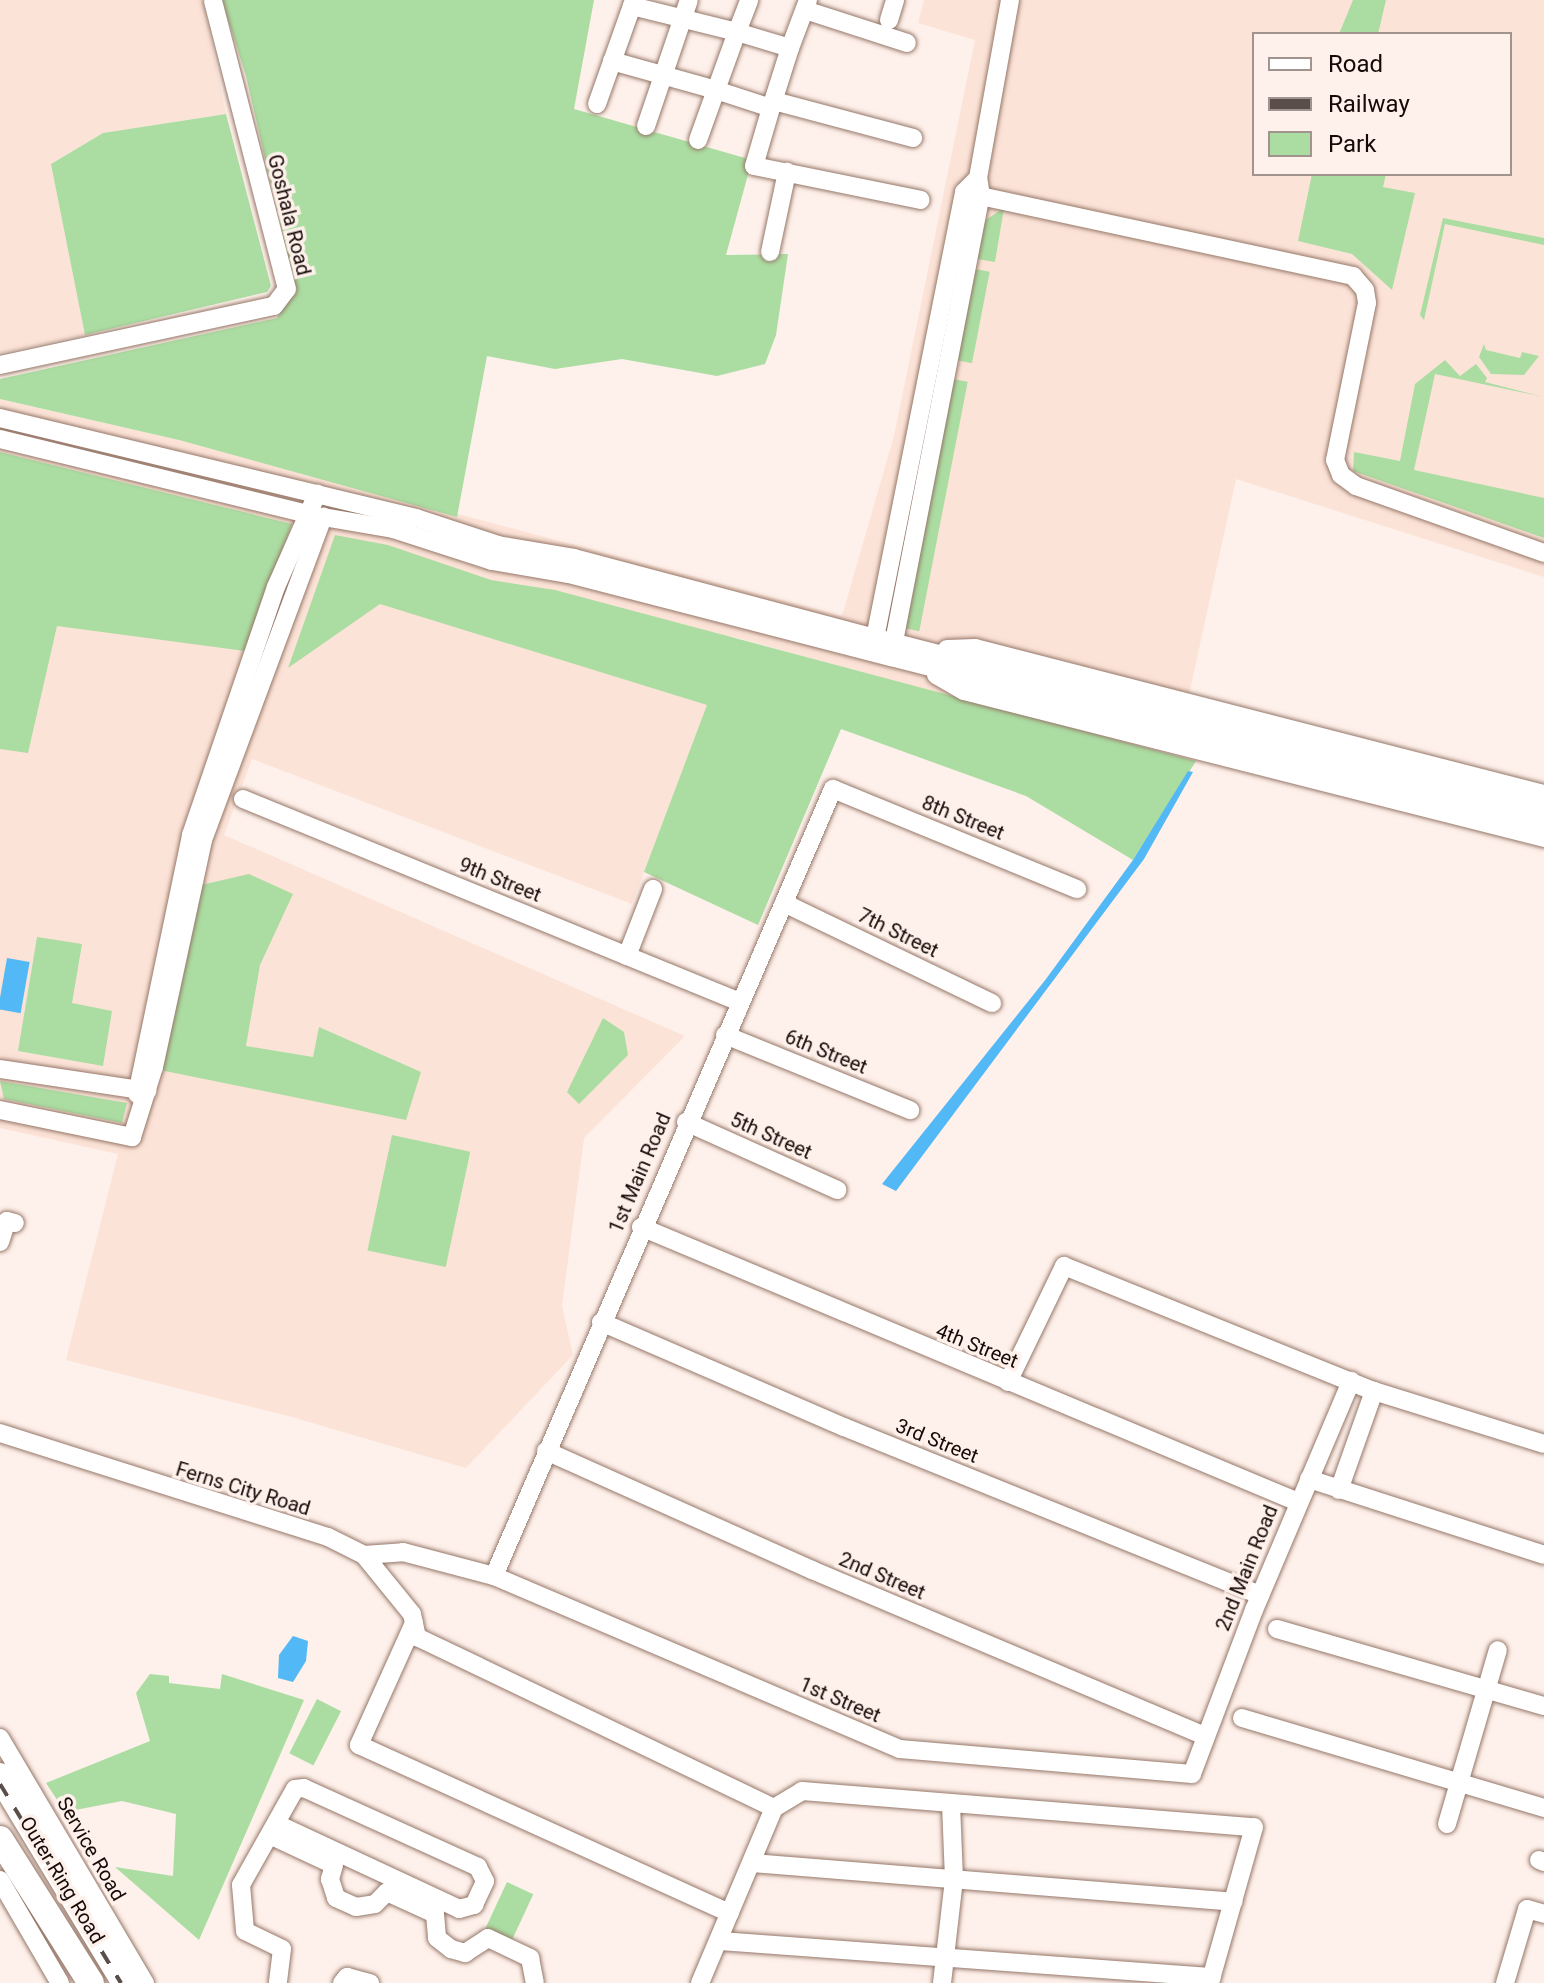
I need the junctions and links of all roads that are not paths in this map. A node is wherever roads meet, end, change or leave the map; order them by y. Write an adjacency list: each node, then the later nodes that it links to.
1 (213, 0): 25 (street, Goshala Road)
2 (689, 0): 8 (street)
3 (749, 0): 10 (street)
4 (895, 0): 9 (street)
5 (1010, 0): 22 (street)
6 (633, 3): 8 (street); 13 (street)
7 (807, 5): 11 (street); 12 (street)
8 (683, 18): 10 (street); 14 (street)
9 (889, 20)
10 (737, 32): 12 (street); 15 (street)
11 (907, 43)
12 (790, 48): 17 (street)
13 (612, 61): 14 (street); 16 (street)
14 (664, 74): 15 (street); 18 (street)
15 (716, 90): 17 (street); 20 (street)
16 (597, 104)
17 (772, 105): 19 (street); 21 (street)
18 (646, 126)
19 (913, 138)
20 (698, 140)
21 (787, 172): 23 (street); 24 (street)
22 (974, 189): 30 (street); 31 (street); 32 (street)
23 (921, 200)
24 (770, 252)
25 (0, 365)
26 (0, 418): 28 (street)
27 (0, 439): 29 (street)
28 (324, 496): 29 (street); 31 (street)
29 (315, 515): 31 (street); 49 (street)
30 (1544, 553)
31 (874, 645): 32 (street)
32 (892, 650): 33 (street)
33 (918, 656): 34 (street); 36 (street); 40 (street)
34 (1007, 679): 38 (street); 39 (street)
35 (833, 789): 42 (street, 8th Street); 43 (street, 1st Main Road)
36 (1544, 794)
37 (243, 799): 44 (street, 9th Street)
38 (1544, 809)
39 (1544, 824)
40 (1544, 838)
41 (653, 889): 44 (street)
42 (1077, 889)
43 (784, 903): 45 (street, 1st Main Road); 46 (street, 7th Street)
44 (627, 956): 45 (street, 9th Street)
45 (740, 1002): 47 (street, 1st Main Road)
46 (992, 1003)
47 (725, 1035): 51 (street, 6th Street); 52 (street, 1st Main Road)
48 (0, 1069): 49 (street)
49 (141, 1094): 50 (street)
50 (0, 1110)
51 (910, 1110)
52 (686, 1122): 53 (street, 5th Street); 55 (street, 1st Main Road)
53 (837, 1190)
54 (7, 1221): 56 (street)
55 (641, 1227): 57 (street, 1st Main Road); 59 (street, 4th Street)
56 (0, 1242)
57 (601, 1322): 63 (street, 1st Main Road); 70 (street, 3rd Street)
58 (1351, 1381): 59 (street); 60 (street); 64 (street, 2nd Main Road)
59 (1008, 1382): 66 (street, 4th Street)
60 (1374, 1391): 62 (street); 65 (street)
61 (0, 1433): 67 (street, Ferns City Road)
62 (1544, 1444)
63 (546, 1451): 69 (street, 1st Main Road); 77 (street, 2nd Street)
64 (1309, 1479): 65 (street); 66 (street, 2nd Main Road)
65 (1339, 1490): 68 (street)
66 (1298, 1502): 70 (street, 2nd Main Road)
67 (364, 1555): 69 (street, 1st Street); 71 (street)
68 (1544, 1555)
69 (494, 1576): 79 (street, 1st Street)
70 (1260, 1595): 77 (street, 2nd Main Road)
71 (414, 1623): 83 (street); 93 (street)
72 (1277, 1629): 74 (street)
73 (1498, 1650): 74 (street)
74 (1486, 1690): 75 (street); 81 (street)
75 (1544, 1706)
76 (1242, 1718): 81 (street)
77 (1203, 1735): 79 (street, 2nd Main Road)
78 (0, 1738): 101 (street, Service Road)
79 (1192, 1774)
80 (0, 1776): 100 (highway, Outer Ring Road)
81 (1459, 1783): 84 (street); 85 (street)
82 (951, 1804): 83 (street); 89 (street); 92 (street)
83 (774, 1808): 88 (street)
84 (1544, 1808)
85 (1447, 1824)
86 (274, 1830): 91 (street); 91 (street); 91 (street); 102 (street)
87 (0, 1839): 99 (highway, Outer Ring Road)
88 (752, 1863): 89 (street); 93 (street)
89 (954, 1879): 92 (street); 96 (street)
90 (0, 1880): 98 (street)
91 (414, 1896): 105 (street)
92 (1233, 1902): 97 (street)
93 (730, 1913): 95 (street)
94 (1544, 1914): 108 (street)
95 (719, 1941): 96 (street); 106 (street)
96 (949, 1954): 97 (street); 107 (street)
97 (1211, 1980)
98 (60, 1983)
99 (91, 1983)
100 (125, 1983)
101 (145, 1983)
102 (278, 1983)
103 (342, 1983): 104 (street)
104 (370, 1983)
105 (535, 1983)
106 (700, 1983)
107 (942, 1983)
108 (1505, 1983)

